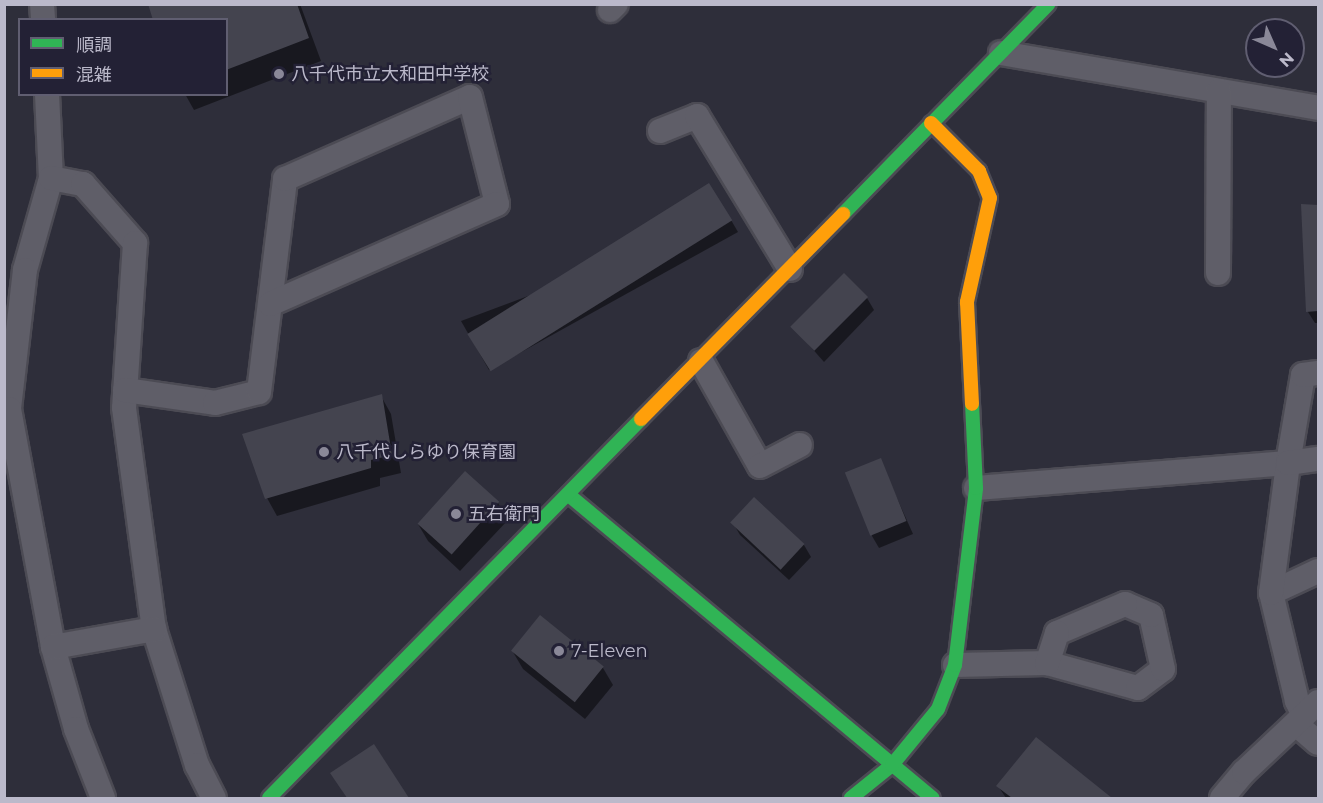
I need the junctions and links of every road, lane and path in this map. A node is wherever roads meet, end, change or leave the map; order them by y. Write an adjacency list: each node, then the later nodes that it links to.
1 (1049, 4): 2 (street)
2 (1001, 53): 3 (street); 6 (street)
3 (1220, 91): 5 (street); 10 (street)
4 (47, 96): 8 (street)
5 (1318, 108)
6 (931, 123): 9 (street); 18 (street)
7 (660, 131): 9 (street)
8 (51, 178): 14 (street); 23 (street)
9 (790, 268): 12 (street)
10 (1218, 273)
11 (270, 304): 11 (street); 14 (street)
12 (701, 361): 15 (street); 19 (street)
13 (1318, 373): 17 (street)
14 (125, 390): 22 (street)
15 (800, 446)
16 (1318, 459): 17 (street)
17 (1288, 463): 18 (street); 21 (street)
18 (976, 488): 25 (street)
19 (570, 496): 28 (street); 31 (street)
20 (1318, 571): 21 (street)
21 (1271, 593): 26 (street)
22 (154, 629): 23 (street); 30 (street)
23 (53, 647): 29 (street)
24 (1047, 663): 24 (street); 25 (street)
25 (955, 665): 28 (street)
26 (1306, 714): 27 (street); 34 (street)
27 (1318, 743)
28 (892, 765): 32 (street); 33 (street)
29 (104, 798)
30 (214, 798)
31 (269, 798)
32 (851, 798)
33 (933, 798)
34 (1222, 798)

